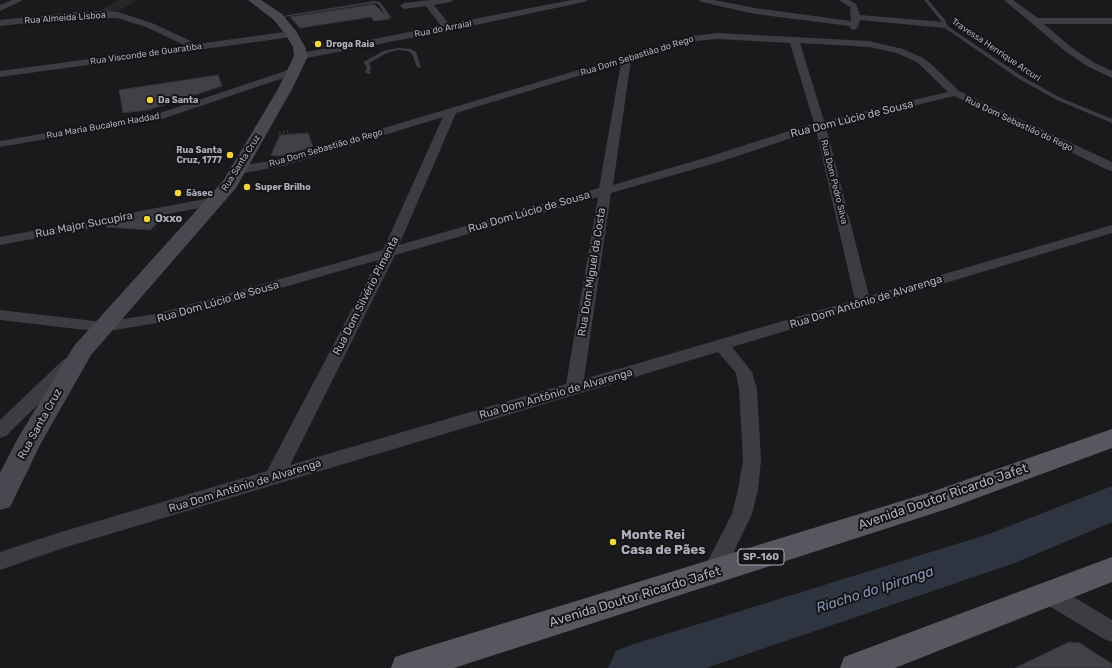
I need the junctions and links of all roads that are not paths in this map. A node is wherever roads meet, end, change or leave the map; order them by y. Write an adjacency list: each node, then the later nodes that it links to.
1 (20, 0): 11 (street)
2 (254, 0): 12 (main road)
3 (450, 0): 9 (street)
4 (584, 0): 19 (street, Rua do Arraial)
5 (702, 0): 14 (street)
6 (843, 0): 14 (street)
7 (926, 0): 18 (lane, Travessa Henrique Arcuri)
8 (1008, 0): 15 (street)
9 (428, 3): 10 (street); 19 (street)
10 (404, 6)
11 (0, 8)
12 (278, 17): 13 (lane); 20 (main road)
13 (389, 17)
14 (855, 21): 18 (street); 22 (street)
15 (1036, 21): 16 (street); 30 (street)
16 (1111, 22)
17 (0, 23): 23 (street, Rua Almeida Lisboa)
18 (944, 25): 33 (lane, Travessa Henrique Arcuri)
19 (447, 28): 24 (street, Rua do Arraial)
20 (292, 34): 23 (street, Rua Visconde de Guaratiba); 24 (main road)
21 (794, 39): 22 (street, Rua Dom Sebastião do Rego); 25 (street, Rua Dom Sebastião do Rego); 34 (street, Rua Dom Pedro Silva)
22 (852, 43): 31 (street, Rua Dom Sebastião do Rego)
23 (196, 47): 29 (street, Rua Visconde de Guaratiba)
24 (301, 56): 27 (main road, Rua Santa Cruz)
25 (626, 60): 32 (street, Rua Dom Sebastião do Rego); 38 (street, Rua Dom Miguel da Costa)
26 (419, 67): 28 (lane)
27 (294, 71): 35 (street, Rua Maria Bucalem Haddad); 37 (main road, Rua Santa Cruz)
28 (369, 73)
29 (0, 74)
30 (1112, 75)
31 (954, 94): 34 (street, Rua Dom Lúcio de Sousa); 36 (street, Rua Dom Sebastião do Rego)
32 (452, 112): 37 (street, Rua Dom Sebastião do Rego); 42 (street, Rua Dom Silvério Pimenta)
33 (1112, 121)
34 (820, 125): 38 (street, Rua Dom Lúcio de Sousa); 43 (street, Rua Dom Pedro Silva)
35 (0, 144)
36 (1110, 164)
37 (238, 170): 39 (main road, Rua Santa Cruz)
38 (604, 190): 42 (street, Rua Dom Lúcio de Sousa); 48 (street, Rua Dom Miguel da Costa)
39 (216, 201): 41 (street, Rua Major Sucupira); 45 (main road, Rua Santa Cruz)
40 (1112, 229): 43 (street, Rua Dom Antônio de Alvarenga)
41 (0, 241)
42 (389, 253): 45 (street, Rua Dom Lúcio de Sousa); 51 (street, Rua Dom Silvério Pimenta)
43 (863, 302): 46 (street, Rua Dom Antônio de Alvarenga)
44 (0, 315): 45 (street, Rua Dom Lúcio de Sousa)
45 (104, 327): 47 (main road, Rua Santa Cruz)
46 (722, 346): 48 (street, Rua Dom Antônio de Alvarenga); 54 (street)
47 (82, 351): 49 (street, Rua Santa Cruz); 52 (main road, Rua Santa Cruz)
48 (574, 389): 51 (street, Rua Dom Antônio de Alvarenga)
49 (0, 430)
50 (1112, 438): 54 (main road, Avenida Doutor Ricardo Jafet / SP-160)
51 (274, 477): 53 (street, Rua Dom Antônio de Alvarenga)
52 (0, 499)
53 (0, 561)
54 (713, 572): 59 (main road, Avenida Doutor Ricardo Jafet / SP-160)
55 (1108, 576): 56 (main road)
56 (1049, 594): 57 (street); 58 (main road)
57 (1112, 632)
58 (887, 663): 60 (main road)
59 (407, 668)
60 (856, 668)

